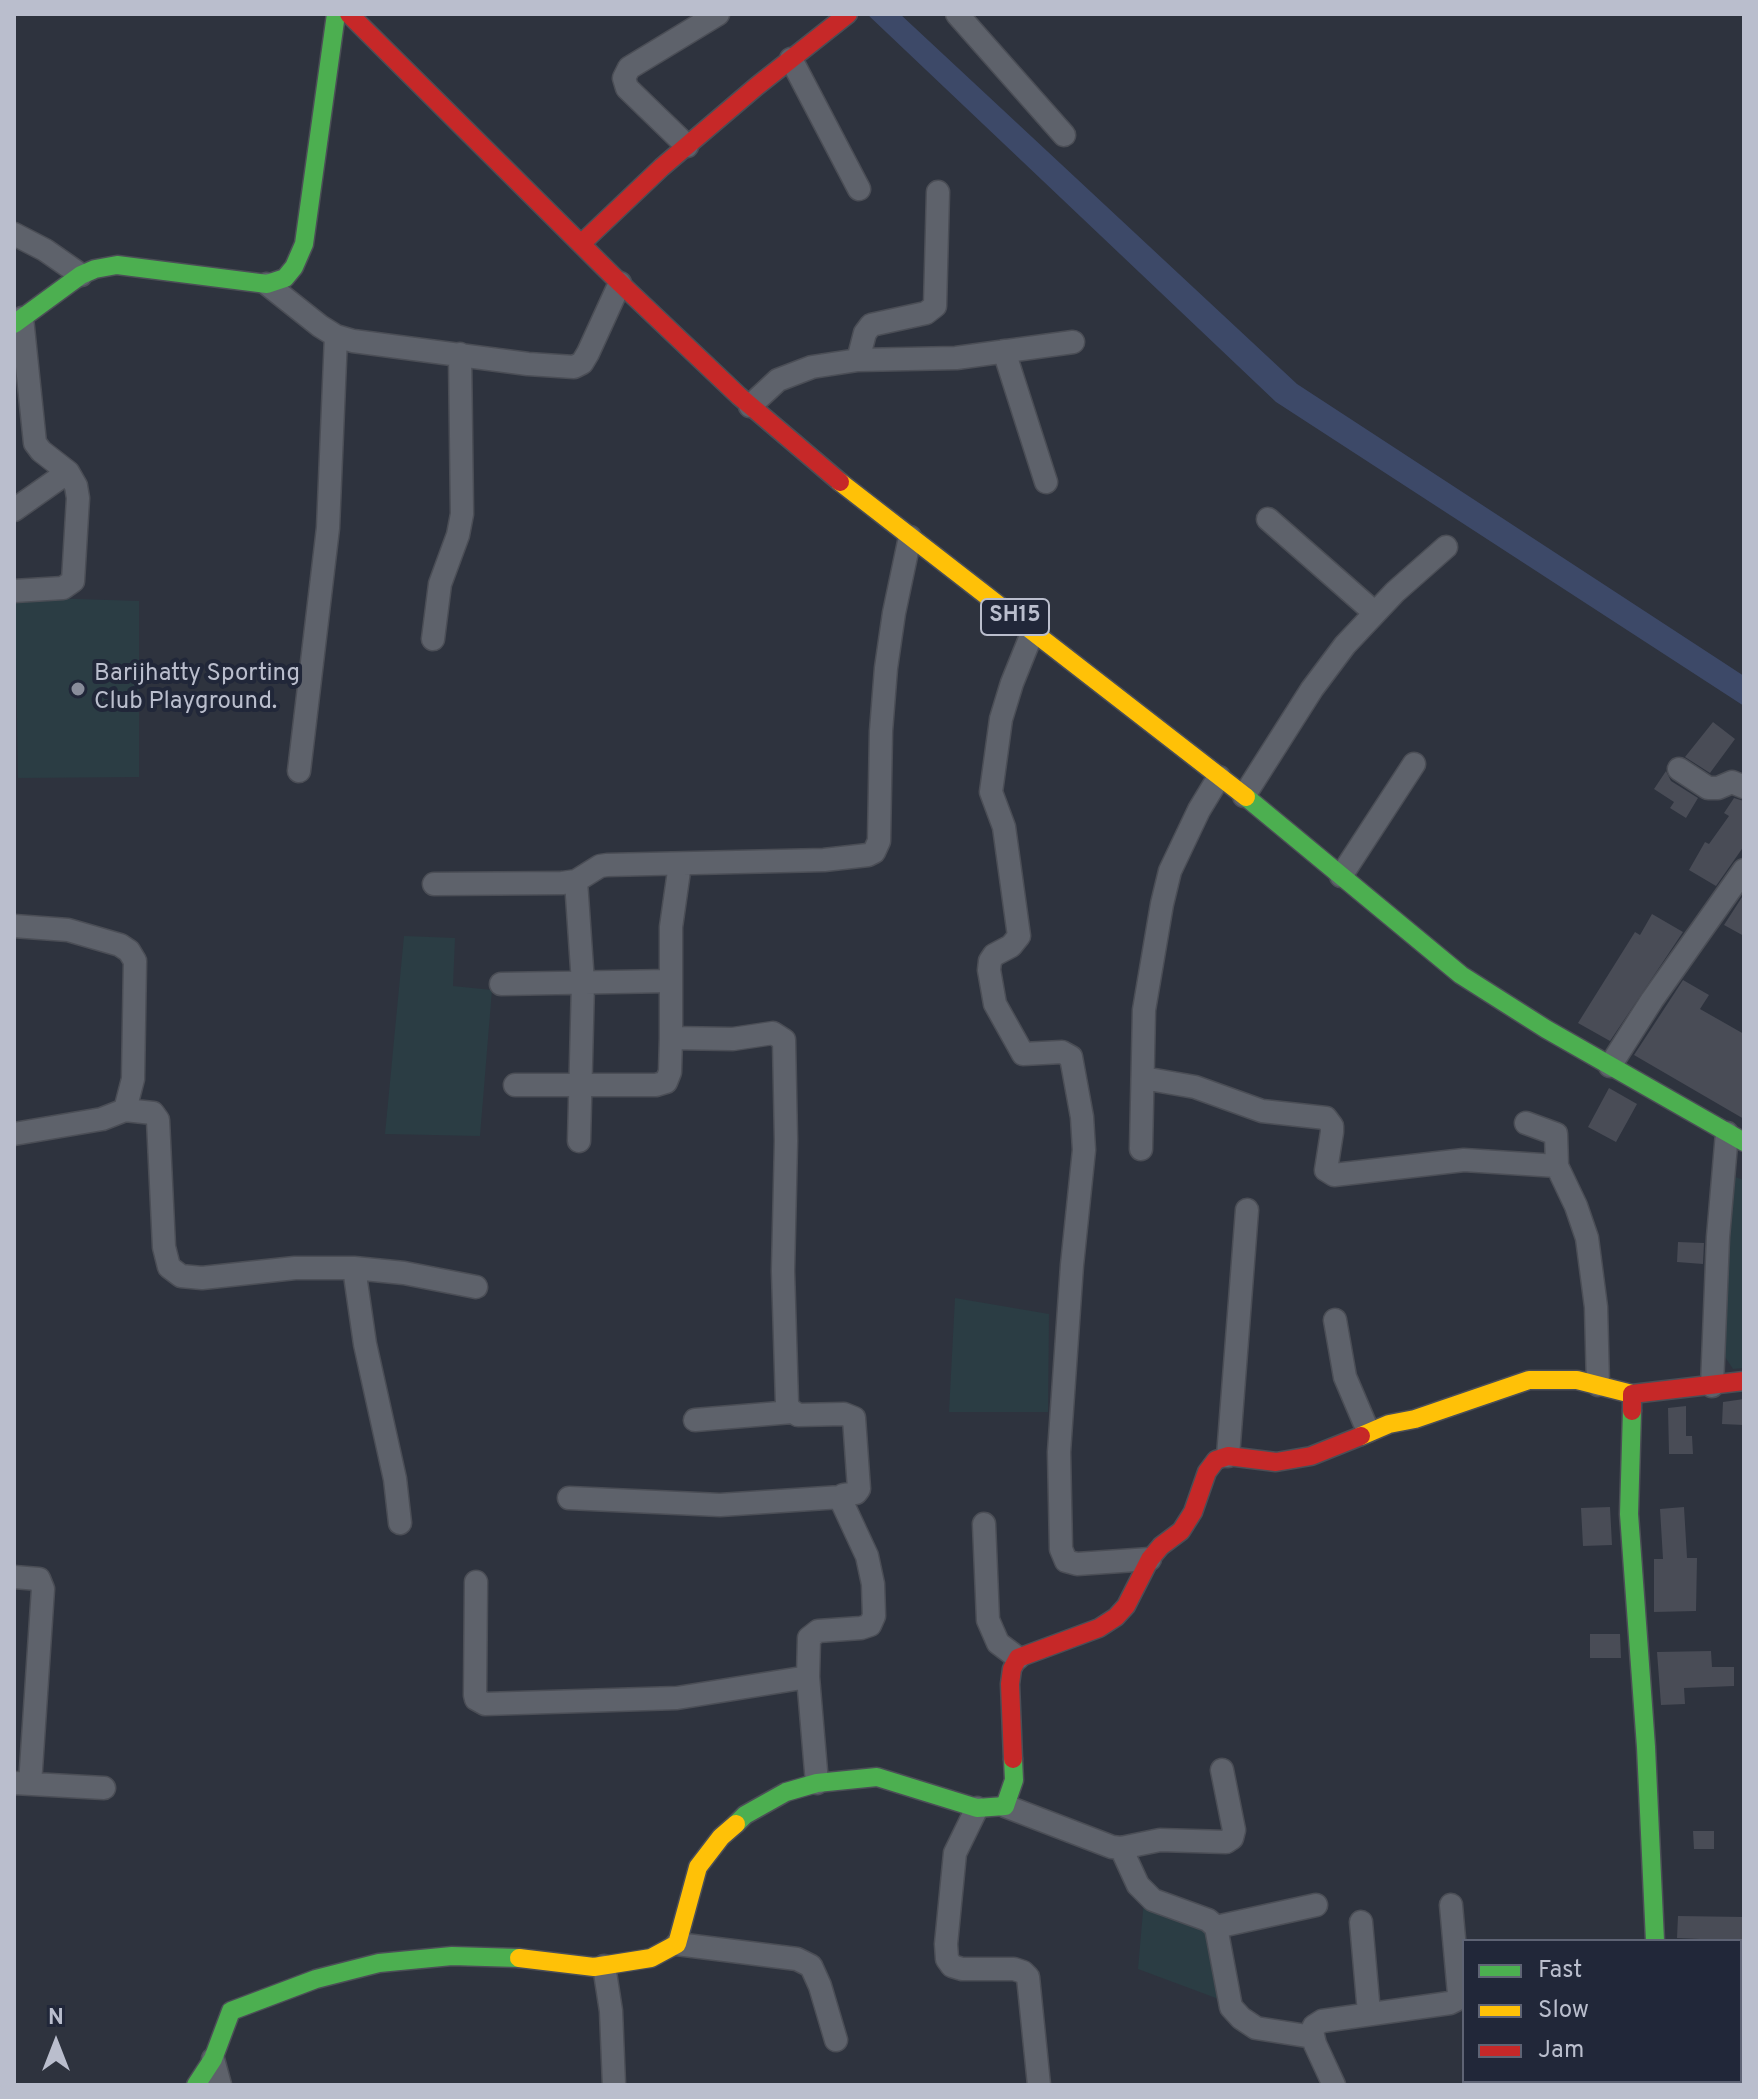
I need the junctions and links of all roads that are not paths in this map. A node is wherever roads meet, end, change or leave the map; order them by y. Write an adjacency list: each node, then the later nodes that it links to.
1 (336, 14): 15 (street)
2 (349, 14): 12 (street, SH15)
3 (718, 14): 8 (street)
4 (848, 14): 6 (street)
5 (957, 14): 7 (street)
6 (791, 59): 8 (street); 9 (street)
7 (1064, 135)
8 (687, 146): 12 (street)
9 (859, 189)
10 (938, 192): 21 (street)
11 (14, 234): 13 (street)
12 (582, 243): 14 (street, SH15)
13 (81, 275): 15 (street); 16 (street)
14 (620, 283): 20 (street); 22 (street, SH15)
15 (267, 284): 17 (street)
16 (18, 321): 23 (street)
17 (336, 336): 20 (street); 35 (street)
18 (1073, 342): 19 (street)
19 (1004, 351): 21 (street); 24 (street)
20 (460, 354): 32 (street)
21 (858, 360): 22 (street)
22 (750, 406): 27 (street, SH15)
23 (68, 472): 25 (street); 29 (street)
24 (1046, 482)
25 (14, 510)
26 (1268, 519): 30 (street)
27 (910, 537): 31 (street, SH15); 39 (street)
28 (1446, 547): 30 (street)
29 (14, 591)
30 (1375, 613): 38 (street)
31 (1033, 631): 36 (street, SH15); 76 (street)
32 (433, 639)
33 (1414, 764): 41 (street)
34 (1679, 769): 37 (street)
35 (299, 771)
36 (1219, 777): 38 (street, SH15); 50 (street)
37 (1744, 787)
38 (1244, 796): 41 (street, SH15)
39 (680, 864): 42 (street); 45 (street)
40 (1744, 870): 49 (street)
41 (1341, 876): 49 (street, SH15)
42 (576, 881): 43 (street); 46 (street)
43 (434, 884)
44 (14, 926): 53 (street)
45 (669, 981): 46 (street); 48 (street)
46 (583, 983): 47 (street); 52 (street)
47 (501, 984)
48 (671, 1038): 52 (street); 68 (street)
49 (1610, 1066): 56 (street, SH15)
50 (1143, 1078): 58 (street); 59 (street)
51 (515, 1085): 52 (street)
52 (579, 1085): 57 (street)
53 (125, 1110): 55 (street); 61 (street)
54 (1526, 1123): 59 (street)
55 (14, 1134)
56 (1736, 1137): 66 (street)
57 (579, 1141)
58 (1141, 1149)
59 (1557, 1166): 65 (street)
60 (1247, 1210): 71 (street)
61 (354, 1268): 62 (street); 74 (street)
62 (476, 1287)
63 (1335, 1320): 70 (street)
64 (1744, 1381): 66 (street)
65 (1598, 1385): 67 (street); 70 (street)
66 (1712, 1386): 67 (street)
67 (1632, 1394): 92 (street)
68 (792, 1412): 69 (street); 72 (street)
69 (695, 1420)
70 (1368, 1431): 71 (street)
71 (1228, 1456): 76 (street)
72 (841, 1497): 73 (street); 80 (street)
73 (569, 1498)
74 (400, 1523)
75 (984, 1524): 79 (street)
76 (1150, 1559): 79 (street)
77 (14, 1577): 83 (street)
78 (476, 1582): 80 (street)
79 (1018, 1658): 85 (street)
80 (808, 1677): 82 (street)
81 (1222, 1770): 87 (street)
82 (817, 1783): 86 (street); 93 (street)
83 (22, 1784): 84 (street)
84 (104, 1788)
85 (1005, 1806): 86 (street); 87 (street)
86 (977, 1808): 102 (street)
87 (1121, 1848): 91 (street)
88 (1316, 1905): 91 (street)
89 (1451, 1905): 95 (street)
90 (1361, 1922): 95 (street)
91 (1216, 1927): 96 (street)
92 (1655, 1939)
93 (677, 1944): 94 (street); 97 (street)
94 (604, 1966): 98 (street); 101 (street)
95 (1369, 2013): 96 (street)
96 (1313, 2037): 103 (street)
97 (836, 2040)
98 (213, 2059): 99 (street); 100 (street)
99 (196, 2085)
100 (220, 2085)
101 (614, 2085)
102 (1039, 2085)
103 (1334, 2085)

